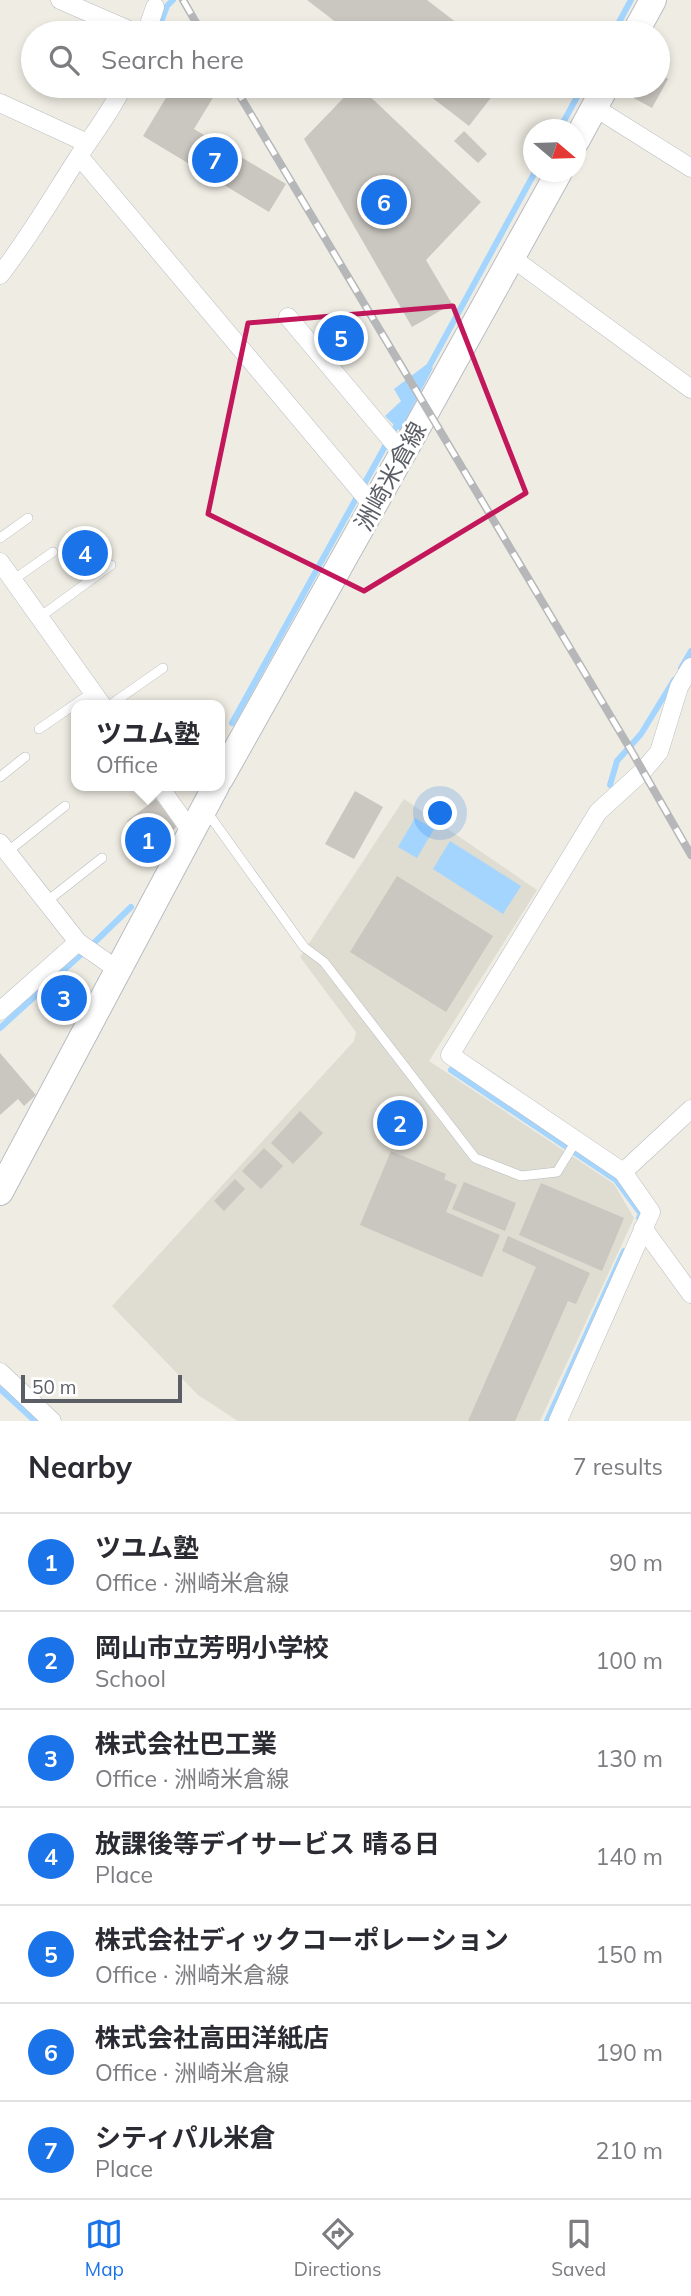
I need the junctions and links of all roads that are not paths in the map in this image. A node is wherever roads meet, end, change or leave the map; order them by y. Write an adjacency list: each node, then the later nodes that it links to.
1 (60, 0): 4 (street)
2 (653, 0): 6 (main road)
3 (155, 7): 5 (street)
4 (108, 21)
5 (150, 21)
6 (642, 21)
7 (117, 98): 12 (street)
8 (599, 98): 11 (main road)
9 (603, 98): 13 (street)
10 (0, 103): 12 (street)
11 (586, 122)
12 (83, 149): 15 (street); 21 (street)
13 (691, 167)
14 (553, 182): 16 (main road, 洲崎米倉線)
15 (8, 250): 17 (street)
16 (511, 257): 19 (street); 20 (main road, 洲崎米倉線)
17 (0, 275)
18 (288, 317): 20 (street)
19 (691, 389)
20 (395, 444): 21 (main road, 洲崎米倉線)
21 (365, 496): 36 (main road, 洲崎米倉線)
22 (28, 518): 23 (lane)
23 (0, 538)
24 (53, 552): 27 (lane)
25 (0, 562): 27 (street)
26 (111, 565): 28 (lane)
27 (13, 580): 28 (street)
28 (40, 617): 31 (street)
29 (691, 667): 49 (street)
30 (163, 668): 32 (lane)
31 (97, 699)
32 (117, 700)
33 (71, 712): 34 (lane)
34 (39, 729)
35 (25, 757): 37 (lane)
36 (225, 769)
37 (0, 778)
38 (163, 791): 41 (street)
39 (210, 797): 41 (main road); 49 (lane)
40 (65, 806): 42 (lane)
41 (190, 830): 46 (main road)
42 (3, 848): 44 (street)
43 (102, 858): 44 (lane)
44 (46, 902): 45 (street)
45 (84, 946): 46 (street); 47 (street)
46 (118, 970): 51 (main road)
47 (0, 1011)
48 (689, 1117): 50 (street)
49 (573, 1146): 50 (street)
50 (623, 1172): 52 (street)
51 (0, 1192)
52 (643, 1228): 53 (street); 56 (street)
53 (691, 1294)
54 (0, 1372): 55 (street)
55 (52, 1421)
56 (558, 1421)

